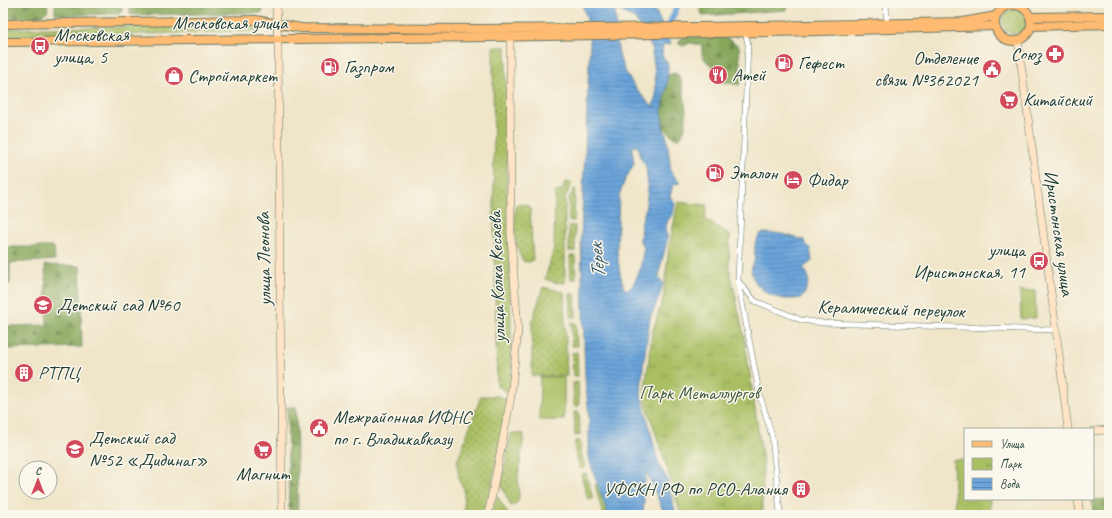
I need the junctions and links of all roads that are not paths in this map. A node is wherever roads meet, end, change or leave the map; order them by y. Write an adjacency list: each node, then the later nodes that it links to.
1 (276, 3): 7 (street, улица Леонова)
2 (886, 3): 8 (street)
3 (1013, 4): 4 (main road); 5 (main road)
4 (996, 16): 8 (main road); 11 (main road)
5 (1030, 16): 6 (main road); 12 (main road)
6 (1109, 16)
7 (276, 23): 9 (main road, Московская улица); 14 (main road, Московская улица); 17 (street, улица Леонова)
8 (887, 23): 13 (main road)
9 (3, 24)
10 (1109, 24): 12 (main road)
11 (995, 26): 15 (main road); 18 (main road)
12 (1032, 26): 18 (main road)
13 (700, 30): 14 (main road); 15 (main road)
14 (577, 31): 16 (main road, Московская улица)
15 (745, 32): 20 (street)
16 (510, 36): 17 (main road, Московская улица); 28 (street, улица Колка Кесаева)
17 (278, 40): 19 (main road, Московская улица); 27 (street, улица Леонова)
18 (1018, 41): 21 (street, Иристонская улица)
19 (3, 42)
20 (738, 281): 21 (street, Керамический переулок); 26 (street)
21 (1056, 330): 22 (street, Иристонская улица)
22 (1068, 428)
23 (1109, 430): 24 (street)
24 (1094, 431)
25 (1078, 500): 29 (street)
26 (780, 512)
27 (282, 515)
28 (488, 515)
29 (1080, 515)

